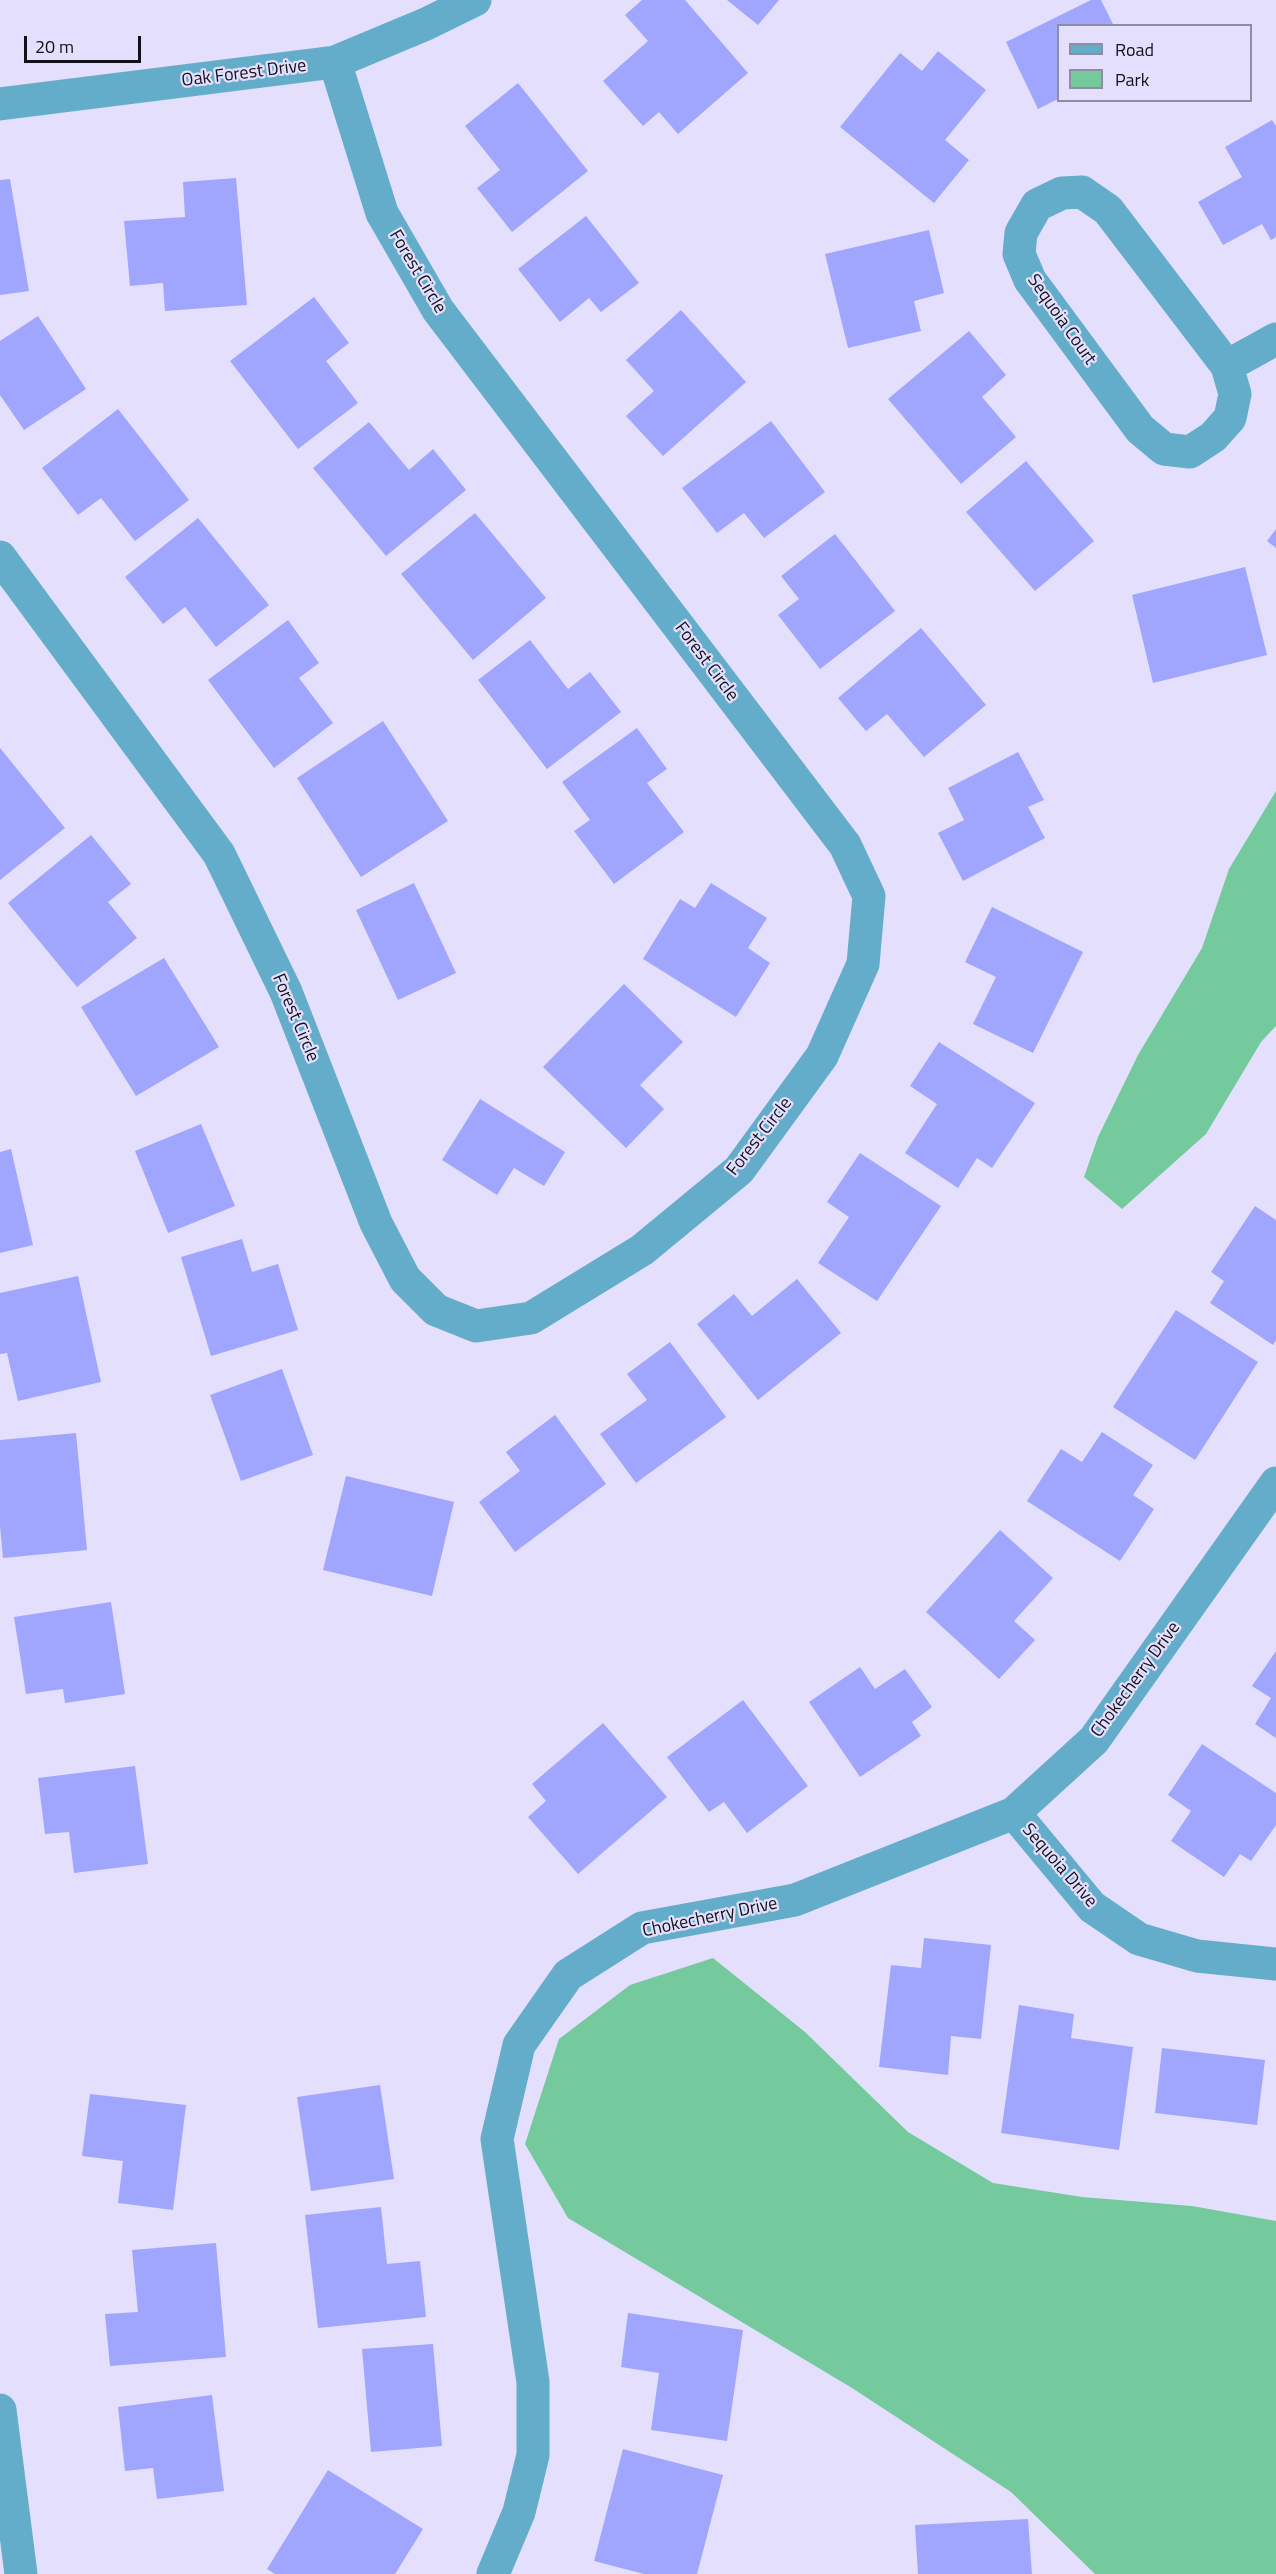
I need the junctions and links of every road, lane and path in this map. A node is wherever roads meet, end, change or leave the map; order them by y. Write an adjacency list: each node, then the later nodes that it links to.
1 (475, 0): 2 (street, Oak Forest Drive)
2 (335, 62): 3 (street, Oak Forest Drive); 6 (street, Forest Circle)
3 (0, 104)
4 (1276, 339): 5 (street)
5 (1227, 366): 5 (street, Sequoia Court)
6 (0, 556)
7 (1276, 1482): 8 (street, Chokecherry Drive)
8 (1014, 1813): 9 (street, Sequoia Drive); 12 (street, Chokecherry Drive)
9 (1276, 1964)
10 (0, 2410): 11 (street)
11 (21, 2574)
12 (493, 2574)

